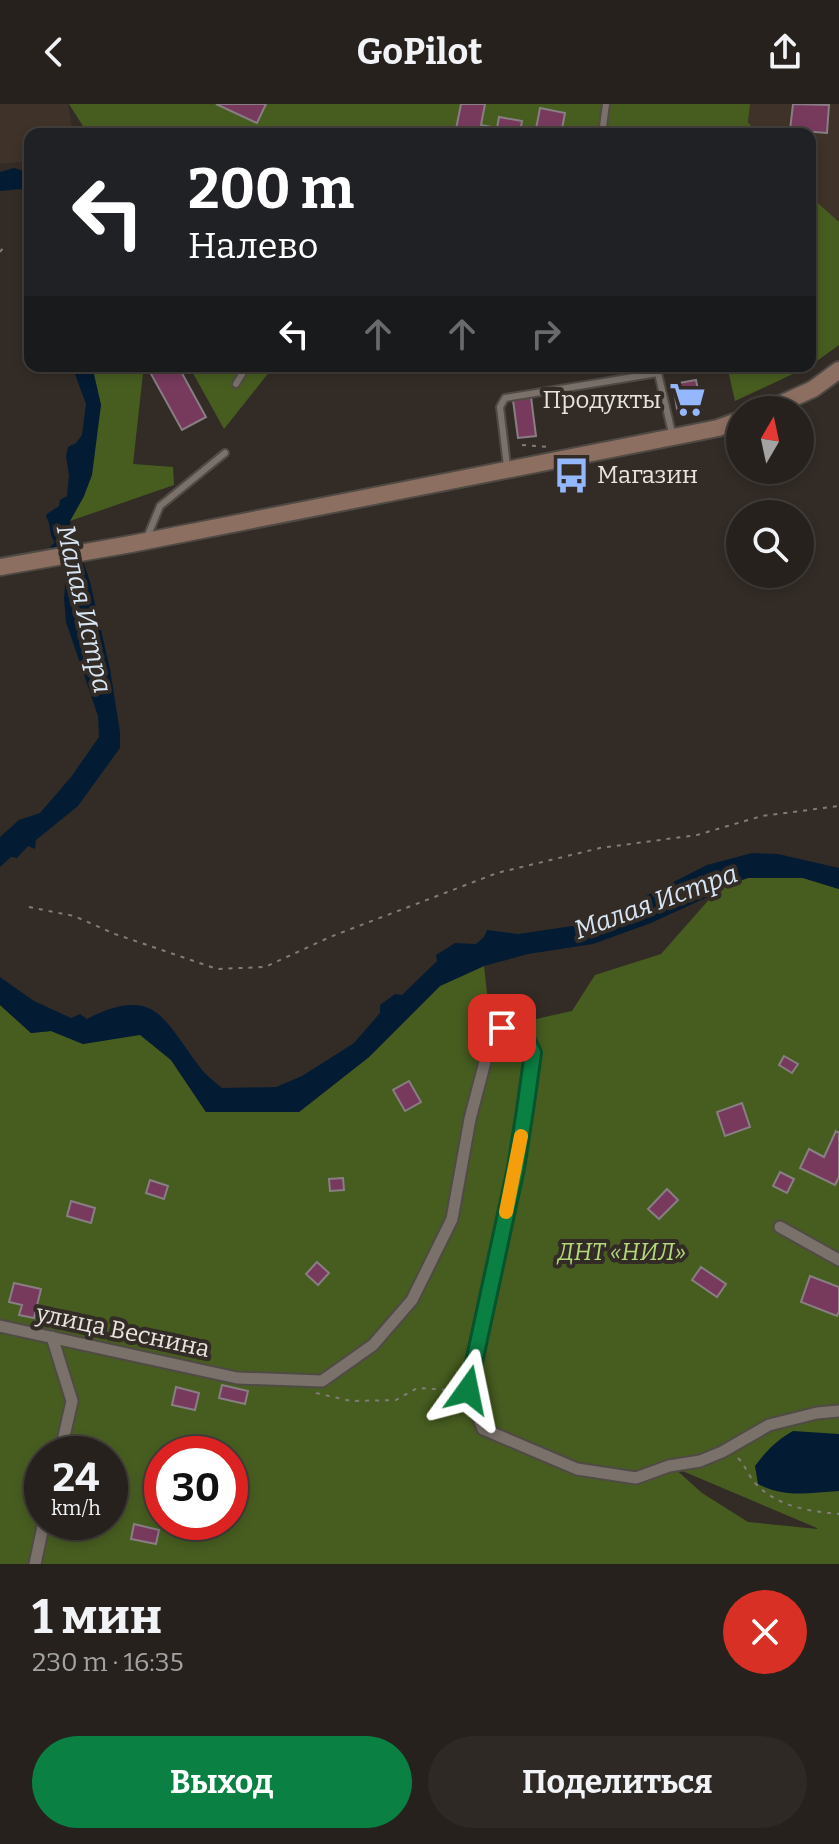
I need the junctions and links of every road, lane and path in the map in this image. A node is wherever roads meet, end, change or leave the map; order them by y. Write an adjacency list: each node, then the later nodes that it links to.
1 (606, 104): 2 (lane)
2 (603, 128)
3 (839, 370): 7 (main road)
4 (243, 372): 6 (lane)
5 (658, 373): 9 (lane); 11 (lane)
6 (236, 384)
7 (798, 396)
8 (726, 425): 9 (main road)
9 (673, 437): 11 (main road)
10 (225, 453): 12 (lane)
11 (507, 470): 12 (main road)
12 (138, 542): 13 (main road)
13 (0, 567)
14 (839, 806): 15 (path)
15 (29, 907)
16 (780, 1227): 17 (street)
17 (839, 1260)
18 (0, 1326): 19 (street, улица Веснина)
19 (52, 1337): 23 (street); 24 (street, улица Веснина)
20 (313, 1392): 21 (path)
21 (459, 1399)
22 (839, 1411): 24 (street)
23 (64, 1436)
24 (728, 1449): 25 (path)
25 (839, 1514)
26 (40, 1540): 27 (street)
27 (35, 1564)

